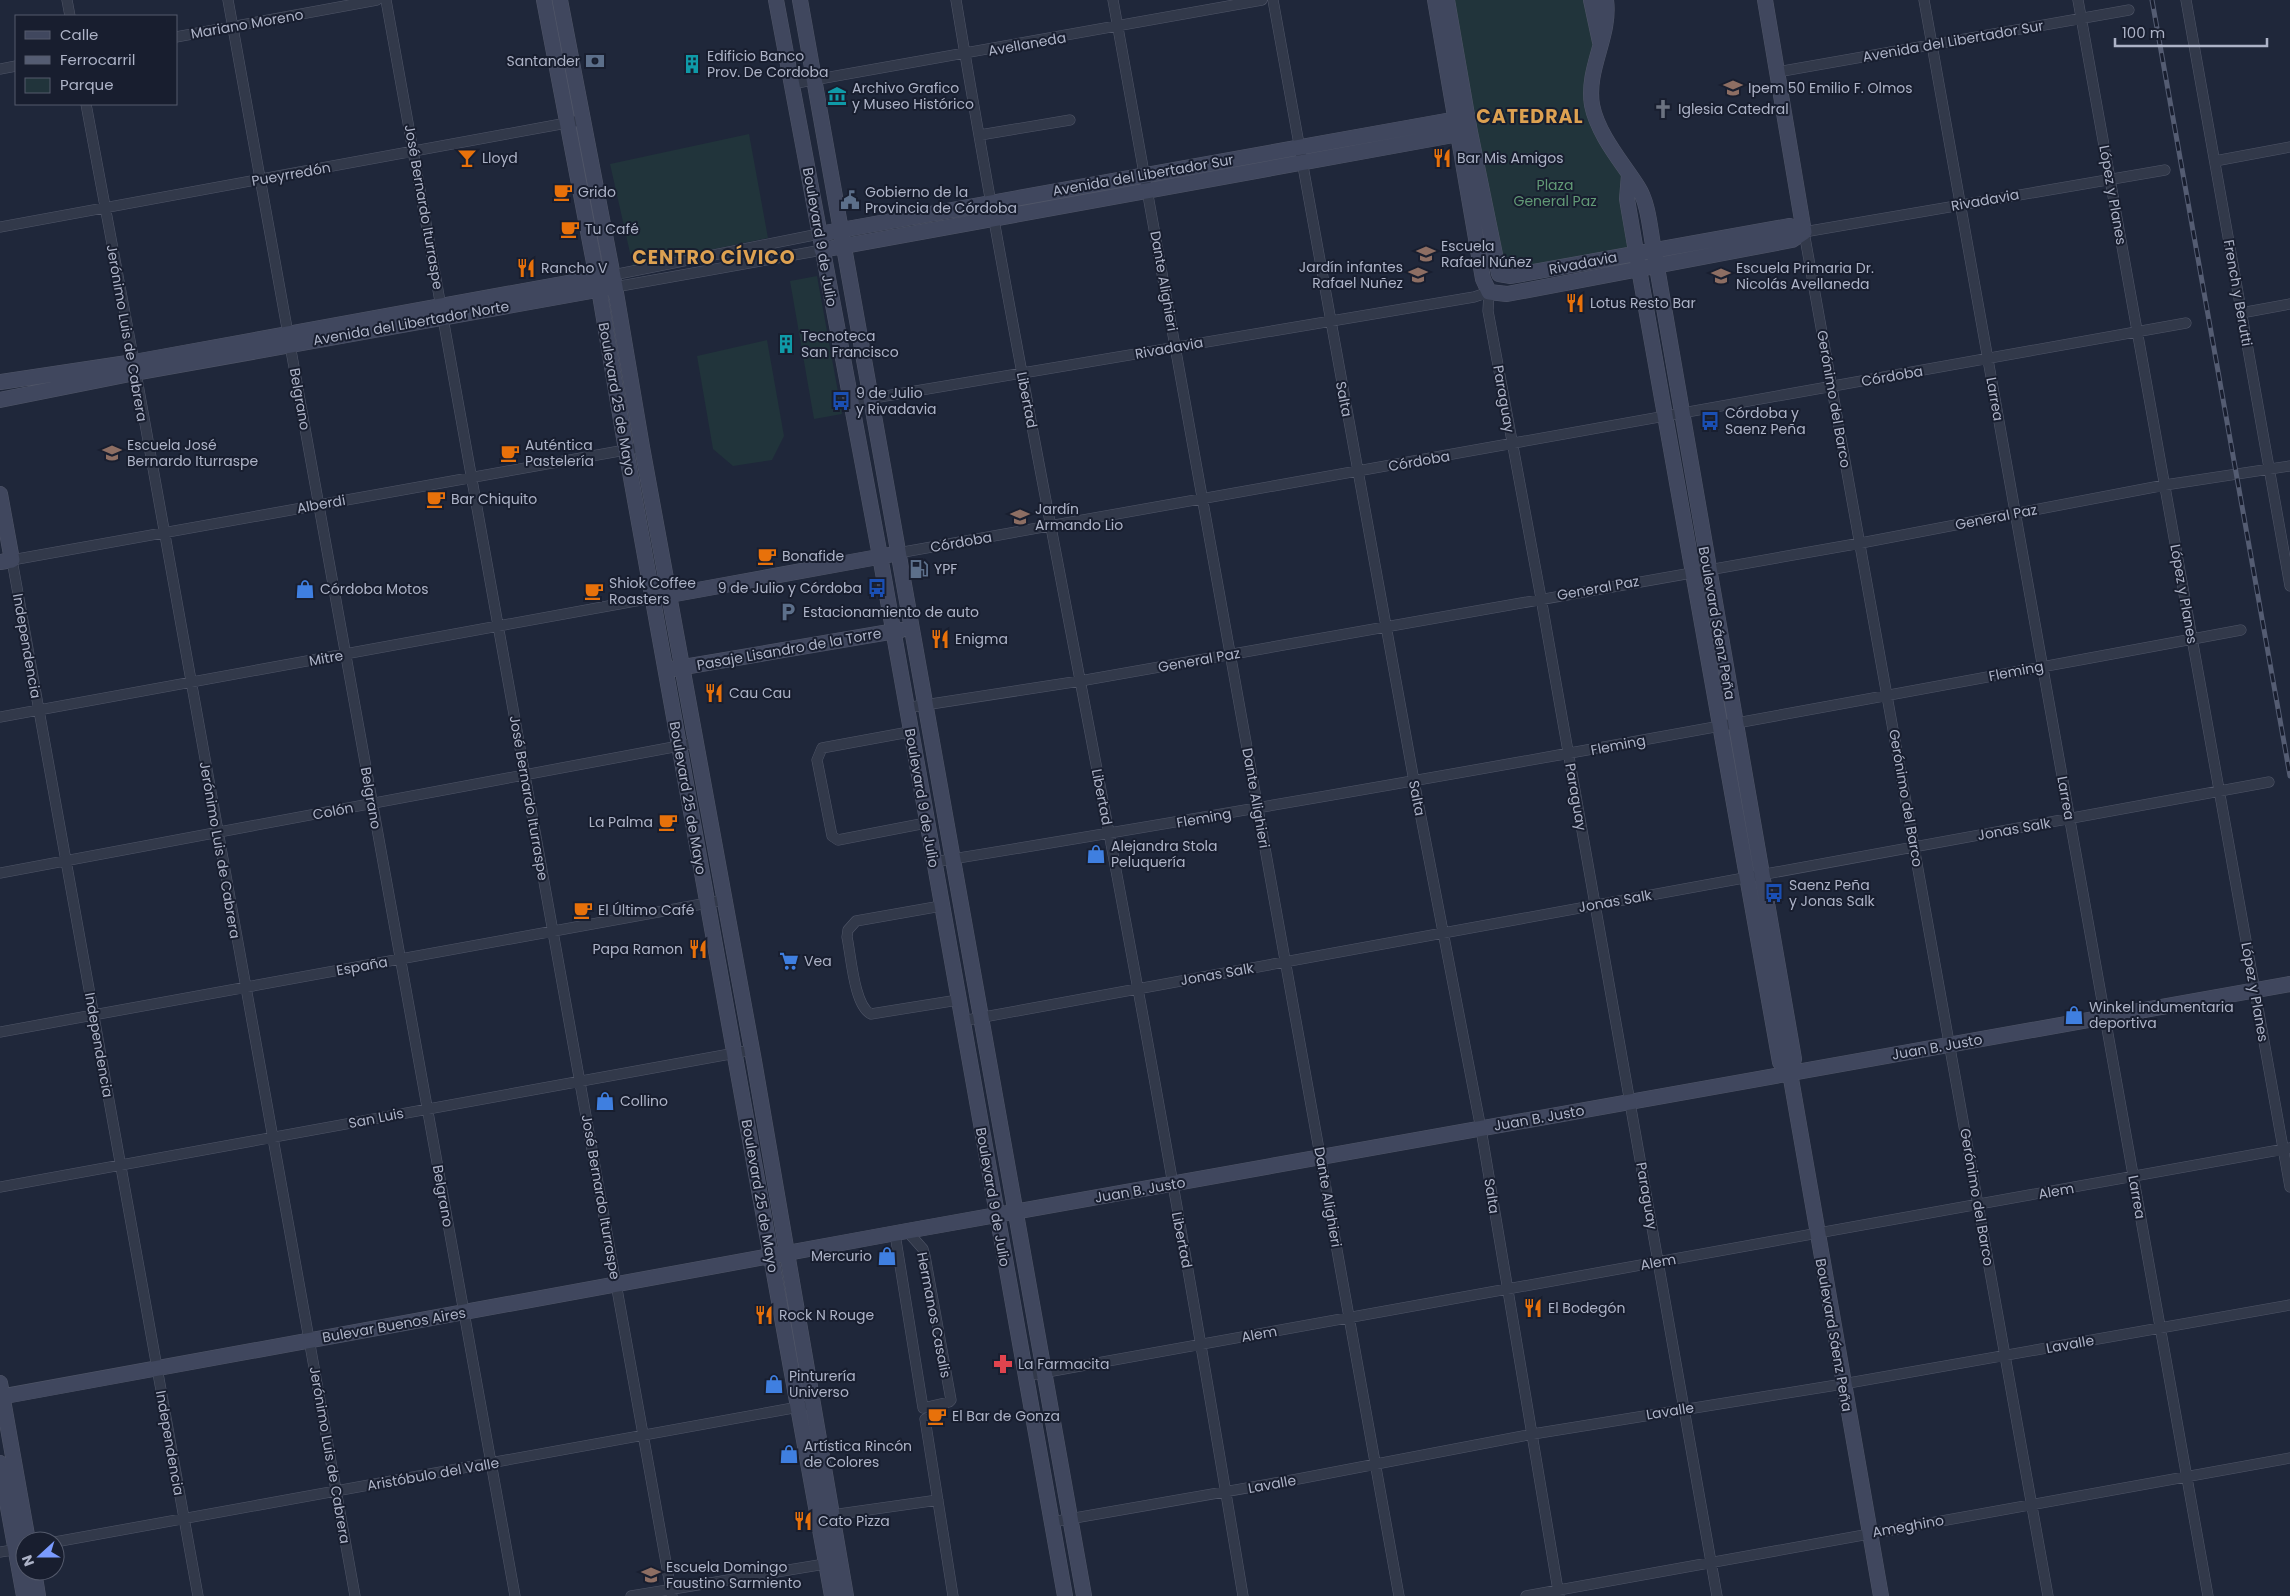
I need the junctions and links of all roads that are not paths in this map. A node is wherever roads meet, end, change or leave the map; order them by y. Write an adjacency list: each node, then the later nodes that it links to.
1 (67, 0): 22 (street)
2 (228, 0): 24 (street, Belgrano)
3 (378, 0): 24 (street, Mariano Moreno)
4 (386, 0): 42 (street, José Bernardo Iturraspe)
5 (544, 0): 38 (main road, Boulevard 25 de Mayo)
6 (560, 0): 36 (main road, Boulevard 25 de Mayo)
7 (776, 0): 34 (main road, Boulevard 9 de Julio)
8 (800, 0): 33 (main road, Boulevard 9 de Julio)
9 (956, 0): 29 (street, Libertad)
10 (1113, 0): 25 (street, Dante Alighieri)
11 (1262, 0): 25 (street, Avellaneda)
12 (1273, 0): 43 (street, Salta)
13 (1435, 0): 39 (main road, Paraguay)
14 (1447, 0): 39 (main road, Paraguay)
15 (1591, 0): 27 (main road, Boulevard Sáenz Peña)
16 (1606, 0): 27 (main road, Boulevard Sáenz Peña)
17 (1765, 0): 32 (main road, Gerónimo del Barco)
18 (1924, 0): 28 (street, Larrea)
19 (2078, 0): 23 (street, López y Planes)
20 (2186, 0): 44 (street, French y Berutti)
21 (2129, 10): 23 (street, Avenida del Libertador Sur)
22 (70, 15)
23 (2082, 19): 28 (street, Avenida del Libertador Sur); 49 (street, López y Planes)
24 (232, 27): 26 (street, Mariano Moreno); 48 (street, Belgrano)
25 (1117, 27): 29 (street, Avellaneda); 46 (street, Dante Alighieri)
26 (178, 37)
27 (1601, 44): 47 (main road, Boulevard Sáenz Peña)
28 (1932, 45): 32 (street, Avenida del Libertador Sur); 52 (street, Larrea)
29 (965, 55): 33 (street, Avellaneda); 40 (street, Libertad)
30 (15, 66): 31 (street)
31 (0, 69)
32 (1777, 72): 57 (main road, Gerónimo del Barco)
33 (815, 80): 34 (street, Avellaneda); 56 (main road, Boulevard 9 de Julio)
34 (792, 84): 58 (main road, Boulevard 9 de Julio)
35 (86, 105): 53 (street, Jerónimo Luis de Cabrera)
36 (583, 120): 38 (street, Pueyrredón); 66 (main road, Boulevard 25 de Mayo)
37 (1070, 120): 40 (street)
38 (567, 123): 42 (street, Pueyrredón); 67 (main road, Boulevard 25 de Mayo)
39 (1462, 126): 43 (main road, Avenida del Libertador Sur); 65 (main road, Paraguay); 68 (main road, Paraguay)
40 (980, 135): 51 (street, Libertad)
41 (2290, 147): 44 (street)
42 (413, 151): 48 (street, Pueyrredón); 70 (street, José Bernardo Iturraspe)
43 (1300, 155): 46 (main road, Avenida del Libertador Sur); 50 (main road, Avenida del Libertador Sur); 72 (street, Salta)
44 (2215, 161): 71 (street, French y Berutti)
45 (2165, 170): 49 (street, Rivadavia)
46 (1146, 175): 50 (street, Dante Alighieri); 51 (main road, Avenida del Libertador Sur)
47 (1629, 175): 61 (main road, Boulevard Sáenz Peña); 62 (main road, Boulevard Sáenz Peña)
48 (260, 179): 53 (street, Pueyrredón); 75 (street, Belgrano)
49 (2110, 179): 52 (street, Rivadavia); 74 (street, López y Planes)
50 (1148, 191): 54 (main road, Avenida del Libertador Sur); 76 (street, Dante Alighieri)
51 (992, 202): 54 (street, Libertad); 56 (main road, Avenida del Libertador Sur)
52 (1960, 204): 57 (street, Rivadavia); 77 (street, Larrea)
53 (104, 208): 55 (street, Pueyrredón); 78 (street, Jerónimo Luis de Cabrera)
54 (995, 220): 59 (main road, Avenida del Libertador Sur); 79 (street, Libertad)
55 (0, 227)
56 (841, 230): 58 (main road, Avenida del Libertador Sur); 59 (main road, Boulevard 9 de Julio)
57 (1804, 232): 61 (main road, Rivadavia); 63 (main road, Rivadavia); 81 (street, Gerónimo del Barco)
58 (819, 234): 60 (main road, Boulevard 9 de Julio); 66 (street, Avenida del Libertador Norte)
59 (844, 246): 60 (main road, Avenida del Libertador Sur); 82 (main road, Boulevard 9 de Julio)
60 (822, 250): 66 (street, Avenida del Libertador Norte); 84 (main road, Boulevard 9 de Julio)
61 (1654, 250): 62 (main road, Rivadavia); 63 (main road, Boulevard Sáenz Peña)
62 (1637, 253): 64 (main road, Boulevard Sáenz Peña); 65 (main road, Rivadavia)
63 (1656, 266): 64 (main road, Rivadavia); 85 (main road, Boulevard Sáenz Peña)
64 (1638, 269): 68 (main road, Rivadavia); 86 (main road, Boulevard Sáenz Peña)
65 (1499, 274): 68 (main road)
66 (614, 281): 67 (main road, Avenida del Libertador Norte); 88 (main road, Boulevard 25 de Mayo)
67 (598, 283): 70 (main road, Avenida del Libertador Norte); 89 (main road, Boulevard 25 de Mayo)
68 (1489, 292): 72 (street, Rivadavia); 87 (street, Paraguay)
69 (2290, 304): 71 (street)
70 (443, 312): 75 (main road, Avenida del Libertador Norte); 93 (street, José Bernardo Iturraspe)
71 (2241, 313): 91 (street, French y Berutti)
72 (1329, 322): 76 (street, Rivadavia); 92 (street, Salta)
73 (2186, 322): 74 (street, Córdoba)
74 (2138, 332): 77 (street, Córdoba); 94 (street, López y Planes)
75 (290, 339): 78 (main road, Avenida del Libertador Norte); 97 (street, Belgrano)
76 (1176, 347): 79 (street, Rivadavia); 96 (street, Dante Alighieri)
77 (1988, 359): 81 (street, Córdoba); 98 (street, Larrea)
78 (135, 368): 80 (main road, Avenida del Libertador Norte); 83 (main road, Avenida del Libertador Norte); 100 (street, Jerónimo Luis de Cabrera)
79 (1022, 373): 82 (street, Rivadavia); 99 (street, Libertad)
80 (0, 382)
81 (1832, 387): 85 (street, Córdoba); 101 (street, Gerónimo del Barco)
82 (870, 398): 84 (street, Rivadavia); 102 (main road, Boulevard 9 de Julio)
83 (0, 400)
84 (850, 402): 103 (main road, Boulevard 9 de Julio)
85 (1681, 414): 86 (street, Córdoba); 105 (main road, Boulevard Sáenz Peña)
86 (1665, 416): 87 (street, Córdoba); 106 (main road, Boulevard Sáenz Peña)
87 (1512, 444): 92 (street, Córdoba); 110 (street, Paraguay)
88 (642, 447): 89 (street, Alberdi); 108 (main road, Boulevard 25 de Mayo)
89 (626, 450): 93 (street, Alberdi); 109 (main road, Boulevard 25 de Mayo)
90 (2290, 466): 91 (street, General Paz)
91 (2269, 469): 94 (street, General Paz); 107 (street, French y Berutti)
92 (1358, 472): 96 (street, Córdoba); 112 (street, Salta)
93 (472, 477): 97 (street, Alberdi); 111 (street, José Bernardo Iturraspe)
94 (2165, 485): 98 (street, General Paz); 116 (street, López y Planes)
95 (0, 494): 104 (main road, Independencia)
96 (1203, 499): 99 (street, Córdoba); 118 (street, Dante Alighieri)
97 (318, 505): 100 (street, Alberdi); 117 (street, Belgrano)
98 (2015, 513): 101 (street, General Paz); 119 (street, Larrea)
99 (1051, 527): 102 (street, Córdoba); 122 (street, Libertad)
100 (163, 533): 104 (street, Alberdi); 123 (street, Jerónimo Luis de Cabrera)
101 (1860, 543): 105 (street, General Paz); 124 (street, Gerónimo del Barco)
102 (898, 553): 103 (main road, Córdoba); 113 (main road, Boulevard 9 de Julio)
103 (880, 556): 108 (main road, Córdoba); 115 (main road, Boulevard 9 de Julio)
104 (6, 561): 127 (street, Independencia)
105 (1708, 569): 106 (street, General Paz); 129 (main road, Boulevard Sáenz Peña)
106 (1693, 572): 110 (street, General Paz); 130 (main road, Boulevard Sáenz Peña)
107 (2290, 586)
108 (668, 595): 109 (main road, Córdoba); 120 (main road, Boulevard 25 de Mayo)
109 (652, 598): 111 (street, Mitre); 121 (main road, Boulevard 25 de Mayo)
110 (1541, 598): 112 (street, General Paz); 134 (street, Paraguay)
111 (498, 626): 117 (street, Mitre); 135 (street, José Bernardo Iturraspe)
112 (1385, 626): 118 (street, General Paz); 136 (street, Salta)
113 (912, 628): 115 (main road, Pasaje Lisandro de la Torre); 125 (main road, Boulevard 9 de Julio)
114 (2241, 630): 116 (street, Fleming)
115 (892, 631): 120 (main road, Pasaje Lisandro de la Torre); 126 (main road, Boulevard 9 de Julio)
116 (2192, 639): 119 (street, Fleming); 138 (street, López y Planes)
117 (346, 654): 123 (street, Mitre); 139 (street, Belgrano)
118 (1231, 654): 122 (street, General Paz); 140 (street, Dante Alighieri)
119 (2042, 666): 124 (street, Fleming); 141 (street, Larrea)
120 (682, 668): 121 (main road, Pasaje Lisandro de la Torre); 132 (main road, Boulevard 25 de Mayo)
121 (666, 670): 133 (main road, Boulevard 25 de Mayo)
122 (1080, 681): 125 (street, General Paz); 144 (street, Libertad)
123 (190, 683): 127 (street, Mitre); 143 (street, Jerónimo Luis de Cabrera)
124 (1888, 695): 129 (street, Fleming); 145 (street, Gerónimo del Barco)
125 (926, 705): 126 (street, General Paz); 146 (main road, Boulevard 9 de Julio)
126 (905, 708): 131 (main road, Boulevard 9 de Julio)
127 (39, 710): 128 (street, Mitre); 147 (street, Independencia)
128 (0, 717)
129 (1735, 723): 130 (street, Fleming); 150 (main road, Boulevard Sáenz Peña)
130 (1720, 726): 134 (street, Fleming); 150 (main road, Boulevard Sáenz Peña)
131 (910, 732): 142 (main road, Boulevard 9 de Julio); 142 (street)
132 (695, 743): 133 (street, Colón); 151 (main road, Boulevard 25 de Mayo)
133 (679, 746): 135 (street, Colón); 152 (main road, Boulevard 25 de Mayo)
134 (1569, 754): 136 (street, Fleming); 153 (street, Paraguay)
135 (525, 775): 139 (street, Colón); 155 (street, José Bernardo Iturraspe)
136 (1414, 781): 140 (street, Fleming); 156 (street, Salta)
137 (2269, 782): 138 (street, Jonas Salk)
138 (2220, 792): 141 (street, Jonas Salk); 162 (street, López y Planes)
139 (372, 803): 143 (street, Colón); 157 (street, Belgrano)
140 (1258, 809): 144 (street, Fleming); 158 (street, Dante Alighieri)
141 (2070, 819): 145 (street, Jonas Salk); 166 (street, Larrea)
142 (926, 822): 148 (main road, Boulevard 9 de Julio)
143 (217, 832): 147 (street, Colón); 160 (street, Jerónimo Luis de Cabrera)
144 (1110, 835): 146 (street, Fleming); 161 (street, Libertad)
145 (1915, 847): 150 (street, Jonas Salk); 169 (street, Gerónimo del Barco)
146 (953, 859): 148 (street, Fleming); 165 (main road, Boulevard 9 de Julio)
147 (66, 861): 149 (street, Colón); 164 (street, Independencia)
148 (934, 862): 154 (main road, Boulevard 9 de Julio)
149 (0, 873)
150 (1754, 876): 153 (street, Jonas Salk); 172 (main road, Boulevard Sáenz Peña)
151 (724, 900): 152 (street, España); 170 (main road, Boulevard 25 de Mayo)
152 (707, 903): 155 (street, España); 171 (main road, Boulevard 25 de Mayo)
153 (1595, 905): 156 (street, Jonas Salk); 174 (street, Paraguay)
154 (942, 906): 163 (main road, Boulevard 9 de Julio); 163 (street)
155 (553, 931): 157 (street, España); 173 (street, José Bernardo Iturraspe)
156 (1442, 933): 158 (street, Jonas Salk); 176 (street, Salta)
157 (400, 959): 160 (street, España); 175 (street, Belgrano)
158 (1286, 961): 161 (street, Jonas Salk); 181 (street, Dante Alighieri)
159 (2290, 984): 162 (main road, Juan B. Justo)
160 (245, 988): 164 (street, España); 177 (street, Jerónimo Luis de Cabrera)
161 (1138, 988): 165 (street, Jonas Salk); 184 (street, Libertad)
162 (2255, 990): 166 (main road, Juan B. Justo); 178 (street, López y Planes)
163 (958, 1000): 167 (main road, Boulevard 9 de Julio)
164 (93, 1015): 168 (street, España); 182 (street, Independencia)
165 (982, 1017): 167 (street, Jonas Salk); 188 (main road, Boulevard 9 de Julio)
166 (2105, 1017): 169 (main road, Juan B. Justo); 183 (street, Larrea)
167 (962, 1020): 189 (main road, Boulevard 9 de Julio)
168 (0, 1032)
169 (1950, 1045): 172 (main road, Juan B. Justo); 187 (street, Gerónimo del Barco)
170 (752, 1050): 171 (street, San Luis); 179 (main road, Boulevard 25 de Mayo)
171 (736, 1054): 173 (street, San Luis); 180 (main road, Boulevard 25 de Mayo)
172 (1790, 1073): 174 (main road, Juan B. Justo); 191 (main road, Boulevard Sáenz Peña)
173 (580, 1080): 175 (street, San Luis); 195 (street, José Bernardo Iturraspe)
174 (1630, 1102): 176 (main road, Juan B. Justo); 194 (street, Paraguay)
175 (427, 1108): 177 (street, San Luis); 198 (street, Belgrano)
176 (1481, 1129): 181 (main road, Juan B. Justo); 196 (street, Salta)
177 (272, 1137): 182 (street, San Luis); 201 (street, Jerónimo Luis de Cabrera)
178 (2287, 1149): 183 (street, Alem); 186 (street, López y Planes)
179 (770, 1154): 180 (street, Boulevard 25 de Mayo); 192 (main road, Boulevard 25 de Mayo)
180 (753, 1156): 193 (main road, Boulevard 25 de Mayo)
181 (1321, 1158): 184 (main road, Juan B. Justo); 199 (street, Dante Alighieri)
182 (120, 1165): 185 (street, San Luis); 204 (street, Independencia)
183 (2133, 1177): 187 (street, Alem); 200 (street, Larrea)
184 (1172, 1184): 188 (main road, Juan B. Justo); 202 (street, Libertad)
185 (0, 1187)
186 (2290, 1187)
187 (1978, 1205): 191 (street, Alem); 203 (street, Gerónimo del Barco)
188 (1017, 1212): 189 (main road, Juan B. Justo); 205 (main road, Boulevard 9 de Julio)
189 (996, 1216): 190 (main road, Juan B. Justo); 206 (main road, Boulevard 9 de Julio)
190 (901, 1232): 190 (street, Hermanos Casalis); 192 (main road, Juan B. Justo)
191 (1816, 1234): 194 (street, Alem); 207 (main road, Boulevard Sáenz Peña)
192 (788, 1253): 193 (main road, Bulevar Buenos Aires); 209 (main road, Boulevard 25 de Mayo)
193 (771, 1256): 195 (main road, Bulevar Buenos Aires); 209 (main road, Boulevard 25 de Mayo)
194 (1658, 1262): 196 (street, Alem); 210 (street, Paraguay)
195 (616, 1284): 198 (main road, Bulevar Buenos Aires); 213 (street, José Bernardo Iturraspe)
196 (1507, 1290): 199 (street, Alem); 212 (street, Salta)
197 (2290, 1305): 200 (street, Lavalle)
198 (464, 1312): 201 (main road, Bulevar Buenos Aires); 216 (street, Belgrano)
199 (1349, 1318): 202 (street, Alem); 217 (street, Dante Alighieri)
200 (2160, 1327): 203 (street, Lavalle); 218 (street, Larrea)
201 (309, 1341): 204 (main road, Bulevar Buenos Aires); 219 (street, Jerónimo Luis de Cabrera)
202 (1202, 1345): 205 (street, Alem); 220 (street, Libertad)
203 (2005, 1356): 207 (street, Lavalle); 222 (street, Gerónimo del Barco)
204 (157, 1369): 208 (main road, Bulevar Buenos Aires); 224 (street, Independencia)
205 (1044, 1373): 206 (street, Alem); 225 (main road, Boulevard 9 de Julio)
206 (1025, 1376): 226 (main road, Boulevard 9 de Julio)
207 (1843, 1384): 210 (street, Lavalle); 229 (main road, Boulevard Sáenz Peña)
208 (1, 1392): 228 (main road)
209 (805, 1406): 213 (street, Aristóbulo del Valle); 223 (main road, Boulevard 25 de Mayo); 233 (main road, Boulevard 25 de Mayo)
210 (1685, 1408): 212 (street, Lavalle); 234 (street, Paraguay)
211 (925, 1419): 221 (street)
212 (1532, 1434): 217 (street, Lavalle); 238 (street, Salta)
213 (643, 1435): 216 (street, Aristóbulo del Valle); 237 (street, José Bernardo Iturraspe)
214 (2290, 1458): 218 (street, Ameghino)
215 (0, 1463): 227 (main road)
216 (491, 1464): 219 (street, Aristóbulo del Valle); 243 (street, Belgrano)
217 (1376, 1464): 220 (street, Lavalle); 251 (street, Dante Alighieri)
218 (2187, 1477): 222 (street, Ameghino); 256 (street, Larrea)
219 (337, 1492): 224 (street, Aristóbulo del Valle); 242 (street, Jerónimo Luis de Cabrera)
220 (1226, 1492): 225 (street, Lavalle); 250 (street, Libertad)
221 (938, 1500): 223 (street); 247 (street)
222 (2031, 1504): 229 (street, Ameghino); 255 (street, Gerónimo del Barco)
223 (832, 1515): 233 (main road, Boulevard 25 de Mayo)
224 (184, 1519): 230 (street, Aristóbulo del Valle); 241 (street, Independencia)
225 (1070, 1519): 226 (street, Lavalle); 249 (main road, Boulevard 9 de Julio)
226 (1052, 1522): 248 (main road, Boulevard 9 de Julio)
227 (19, 1531)
228 (21, 1531)
229 (1870, 1533): 234 (street, Ameghino); 254 (main road, Boulevard Sáenz Peña)
230 (65, 1540)
231 (15, 1548): 232 (street)
232 (0, 1552)
233 (833, 1562): 237 (street); 245 (main road, Boulevard 25 de Mayo); 246 (main road, Boulevard 25 de Mayo)
234 (1711, 1562): 238 (street, Ameghino); 253 (street, Paraguay)
235 (24, 1581): 239 (main road)
236 (36, 1581): 240 (main road)
237 (672, 1593): 244 (street)
238 (1559, 1593): 252 (street, Ameghino)
239 (24, 1596)
240 (38, 1596)
241 (198, 1596)
242 (355, 1596)
243 (515, 1596)
244 (631, 1596)
245 (832, 1596)
246 (846, 1596)
247 (953, 1596)
248 (1065, 1596)
249 (1084, 1596)
250 (1243, 1596)
251 (1399, 1596)
252 (1526, 1596)
253 (1717, 1596)
254 (1881, 1596)
255 (2048, 1596)
256 (2208, 1596)

